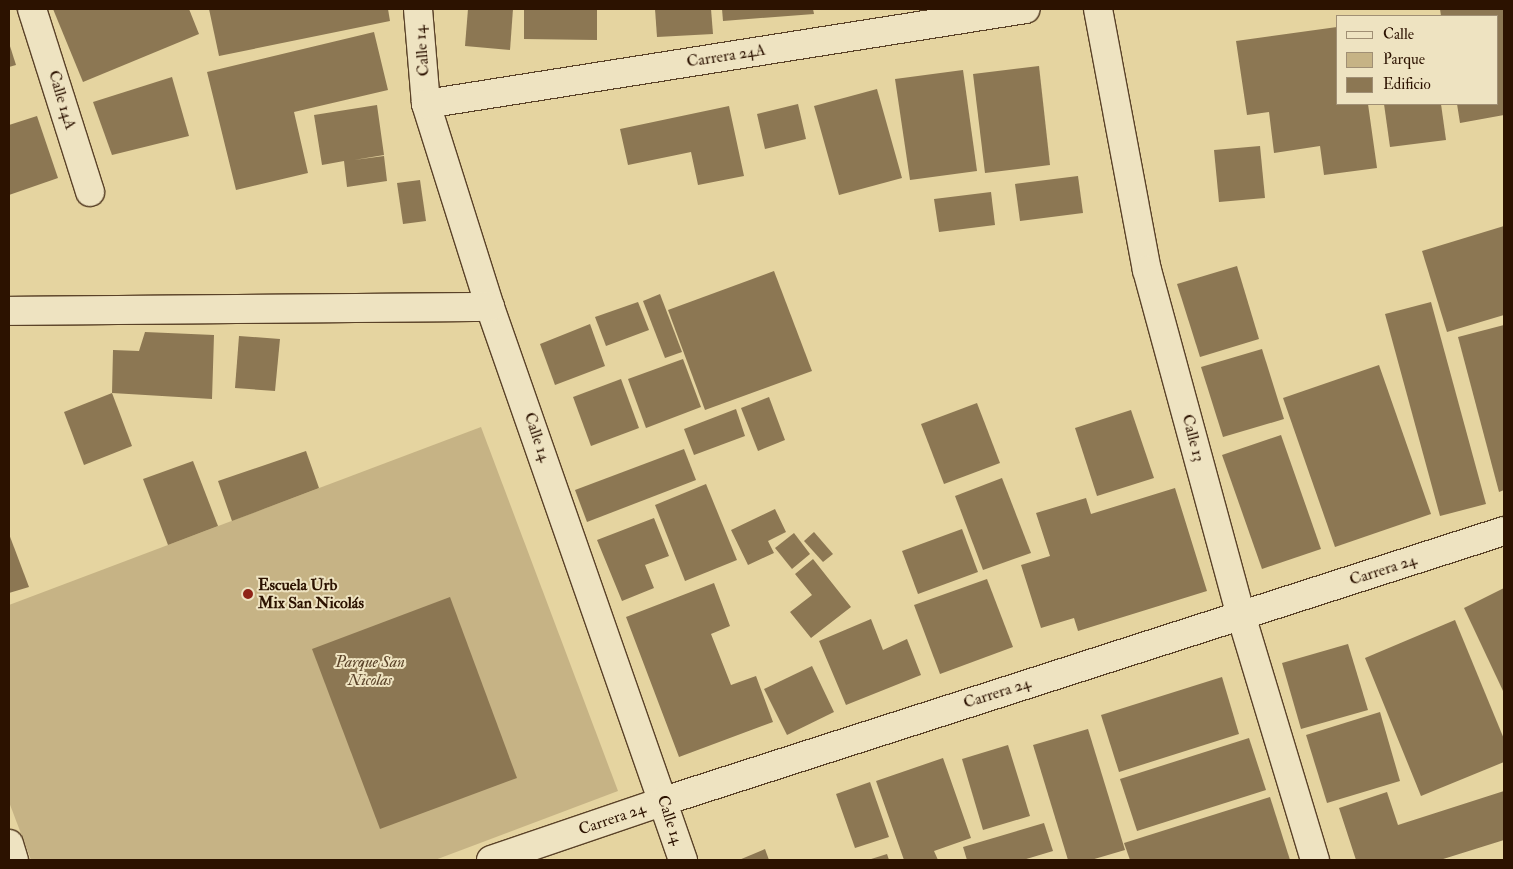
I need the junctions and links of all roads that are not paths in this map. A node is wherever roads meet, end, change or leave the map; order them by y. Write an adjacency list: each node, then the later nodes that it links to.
1 (32, 9): 6 (street, Calle 14A)
2 (418, 9): 5 (street, Calle 14)
3 (1026, 9): 5 (street, Carrera 24A)
4 (1098, 9): 10 (street, Calle 13)
5 (426, 104): 7 (street, Calle 14)
6 (90, 192)
7 (490, 307): 8 (street); 11 (street, Calle 14)
8 (9, 311)
9 (1504, 531): 10 (street, Carrera 24)
10 (1241, 615): 11 (street, Carrera 24); 16 (street, Calle 13)
11 (664, 801): 14 (street, Carrera 24); 15 (street, Calle 14)
12 (9, 844): 13 (street)
13 (14, 860)
14 (491, 860)
15 (683, 860)
16 (1315, 860)

